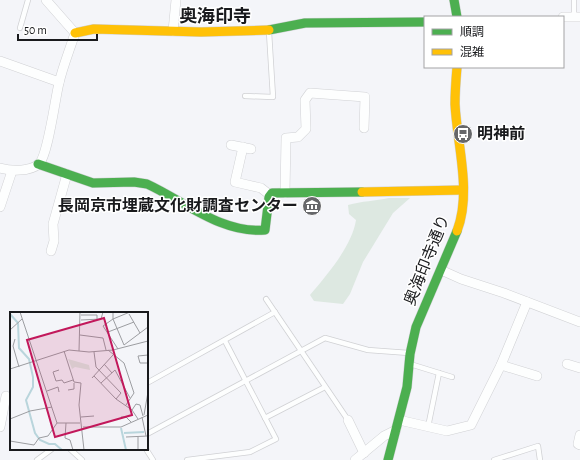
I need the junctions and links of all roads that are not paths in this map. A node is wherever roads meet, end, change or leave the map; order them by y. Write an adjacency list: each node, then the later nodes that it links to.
1 (28, 0): 10 (lane)
2 (46, 0): 13 (street)
3 (176, 0): 12 (street)
4 (454, 0): 6 (street)
5 (574, 0): 8 (lane)
6 (457, 16)
7 (564, 17): 8 (street)
8 (577, 17)
9 (424, 22): 11 (street)
10 (20, 28)
11 (269, 30): 12 (street); 17 (lane)
12 (173, 31): 13 (street)
13 (75, 33): 16 (street)
14 (0, 61): 16 (street)
15 (457, 68): 24 (street, 奥海印寺通り)
16 (59, 82): 20 (street)
17 (245, 96)
18 (364, 128): 25 (street)
19 (231, 145): 26 (street)
20 (38, 164): 22 (street); 23 (street)
21 (0, 168): 22 (street)
22 (12, 171): 27 (street)
23 (67, 174): 26 (street); 28 (street)
24 (463, 190): 25 (street); 29 (street, 奥海印寺通り)
25 (285, 193): 26 (street)
26 (270, 195)
27 (0, 207)
28 (51, 251)
29 (441, 270): 31 (street); 36 (street, 奥海印寺通り)
30 (266, 298): 32 (lane)
31 (526, 302): 33 (street); 39 (street)
32 (275, 312): 34 (lane); 35 (lane)
33 (580, 322)
34 (225, 341): 44 (lane); 45 (lane)
35 (301, 351): 36 (lane); 44 (lane); 46 (lane)
36 (410, 354): 37 (street, 奥海印寺通り)
37 (410, 364): 41 (lane); 50 (street, 奥海印寺通り)
38 (567, 364): 40 (street)
39 (501, 365): 42 (street); 52 (street)
40 (580, 368)
41 (439, 373): 43 (lane); 52 (lane)
42 (537, 376)
43 (452, 377)
44 (245, 380): 48 (lane); 54 (lane)
45 (148, 382)
46 (326, 387): 48 (lane); 49 (lane)
47 (6, 396): 51 (street)
48 (265, 418): 64 (lane)
49 (348, 420): 60 (street)
50 (399, 420): 52 (street); 53 (street, 奥海印寺通り)
51 (0, 426)
52 (428, 427)
53 (396, 430): 60 (street); 66 (street, 奥海印寺通り)
54 (148, 433)
55 (580, 436): 56 (street)
56 (580, 445)
57 (51, 450): 61 (lane)
58 (71, 450): 62 (lane)
59 (147, 450): 63 (lane)
60 (364, 453): 65 (street)
61 (38, 460)
62 (82, 460)
63 (152, 460)
64 (187, 460)
65 (355, 460)
66 (388, 460)
67 (496, 460): 68 (lane)
68 (540, 460)

